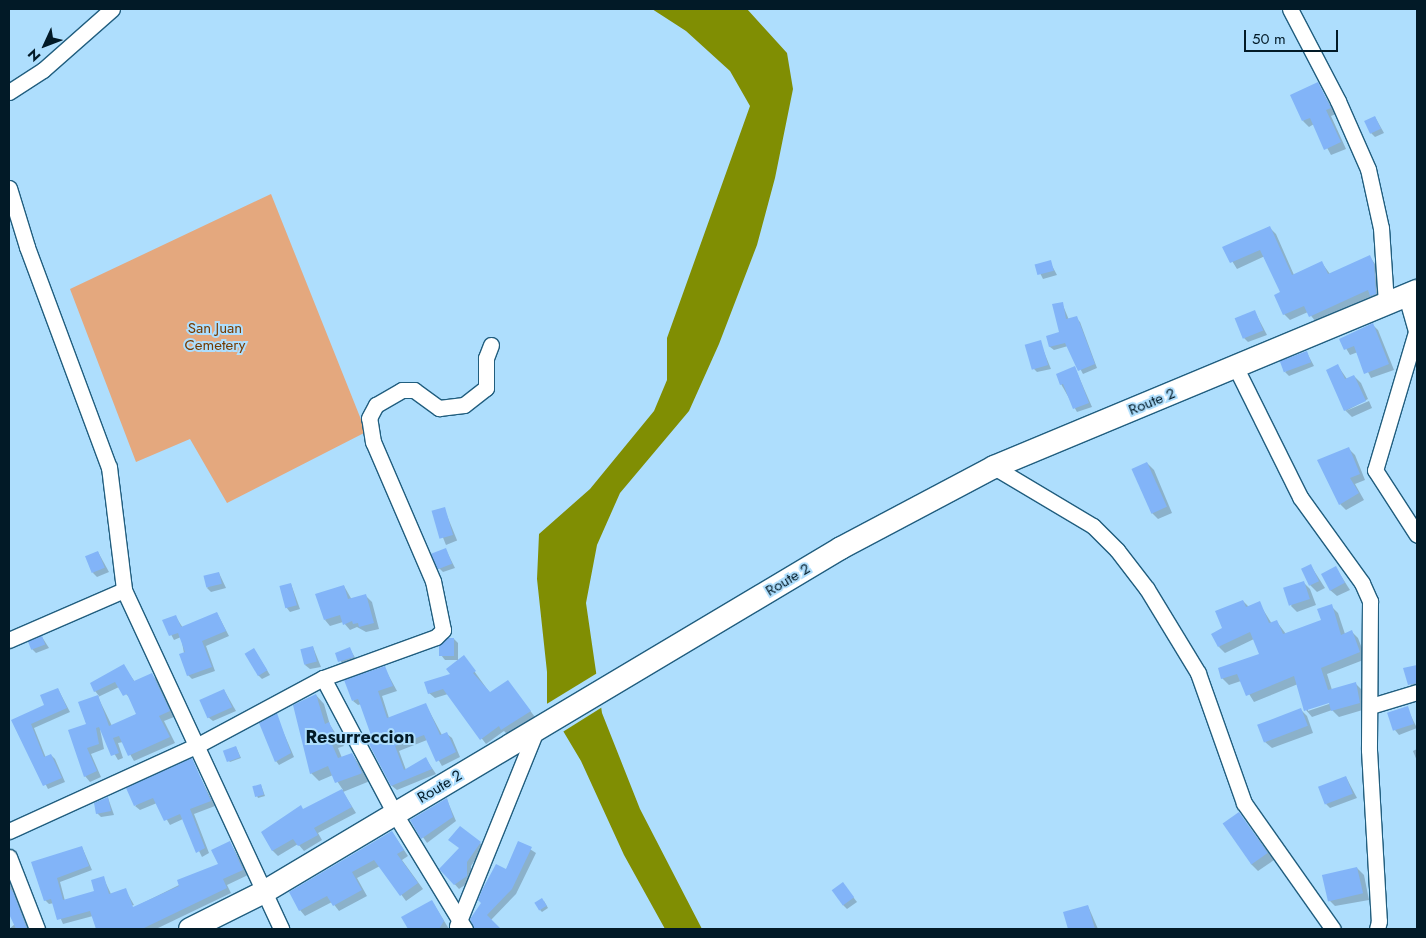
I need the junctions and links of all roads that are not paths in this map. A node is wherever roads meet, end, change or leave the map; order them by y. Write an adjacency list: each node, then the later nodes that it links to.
1 (112, 9): 3 (street)
2 (1290, 9): 5 (street)
3 (9, 92)
4 (9, 188): 10 (street)
5 (1403, 297): 7 (highway, Route 2); 9 (street)
6 (491, 345): 12 (street)
7 (1236, 368): 8 (highway, Route 2); 14 (street)
8 (994, 467): 15 (highway, Route 2); 25 (street)
9 (1417, 535)
10 (124, 590): 11 (street); 16 (street)
11 (9, 640)
12 (323, 678): 16 (street); 17 (street)
13 (1417, 692): 14 (street)
14 (1371, 706): 26 (street)
15 (543, 726): 17 (highway, Route 2); 21 (street)
16 (198, 745): 18 (street); 20 (street)
17 (395, 814): 20 (highway, Route 2); 21 (street)
18 (9, 831)
19 (9, 857): 22 (street)
20 (264, 892): 23 (highway, Route 2); 24 (street)
21 (460, 926)
22 (37, 929)
23 (190, 929)
24 (280, 929)
25 (1333, 929)
26 (1376, 929)

